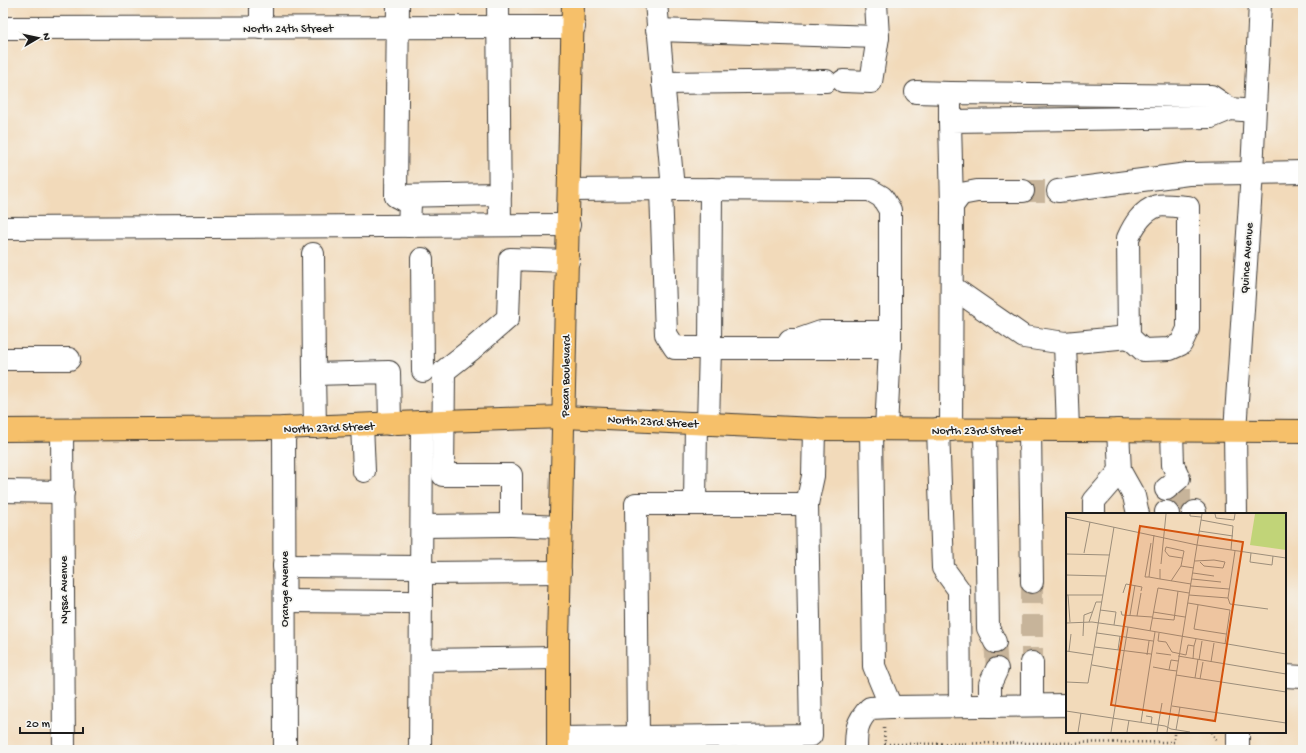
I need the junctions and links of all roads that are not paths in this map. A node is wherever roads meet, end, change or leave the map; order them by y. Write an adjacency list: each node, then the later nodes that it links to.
1 (261, 3): 12 (street)
2 (398, 3): 8 (street)
3 (498, 3): 9 (street)
4 (573, 3): 10 (main road, Pecan Boulevard)
5 (656, 3): 13 (street)
6 (876, 3): 14 (street)
7 (1260, 3): 19 (street, Quince Avenue)
8 (398, 27): 9 (street, North 24th Street); 12 (street, North 24th Street); 30 (street)
9 (498, 27): 10 (street, North 24th Street); 29 (street)
10 (574, 27): 26 (main road, Pecan Boulevard)
11 (3, 28): 12 (street, North 24th Street)
12 (261, 28)
13 (657, 30): 14 (street); 15 (street)
14 (878, 36): 15 (street)
15 (662, 83): 24 (street)
16 (916, 92): 17 (street)
17 (950, 92): 18 (street); 20 (street)
18 (1230, 109): 19 (street); 20 (street)
19 (1254, 111): 21 (street, Quince Avenue)
20 (950, 121): 31 (street)
21 (1252, 172): 22 (street); 23 (street); 67 (street, Quince Avenue)
22 (1303, 172)
23 (1188, 174): 28 (street); 32 (street)
24 (667, 189): 25 (street); 26 (street); 44 (street)
25 (711, 189): 42 (street); 44 (street)
26 (570, 190): 34 (main road, Pecan Boulevard)
27 (1023, 191): 31 (street)
28 (1058, 191)
29 (500, 194): 30 (street); 33 (street)
30 (396, 196): 35 (street)
31 (952, 206): 40 (street)
32 (1188, 207): 41 (street); 41 (street)
33 (500, 225): 34 (street); 35 (street)
34 (569, 225): 39 (main road, Pecan Boulevard)
35 (409, 226): 36 (street)
36 (3, 228)
37 (313, 254): 49 (street)
38 (422, 259): 47 (street)
39 (568, 261): 47 (street); 50 (main road, Pecan Boulevard)
40 (952, 287): 43 (street); 61 (street)
41 (1129, 337): 43 (street)
42 (890, 340): 44 (street); 58 (street)
43 (1065, 342): 64 (street)
44 (710, 348): 53 (street)
45 (3, 359): 46 (street)
46 (69, 359)
47 (434, 371): 48 (street); 51 (street)
48 (389, 372): 49 (street); 52 (street)
49 (314, 374): 55 (street)
50 (564, 417): 51 (main road, North 23rd Street); 53 (main road, North 23rd Street); 82 (main road, Pecan Boulevard)
51 (433, 421): 52 (main road, North 23rd Street); 71 (street)
52 (390, 424): 54 (main road, North 23rd Street)
53 (702, 424): 57 (main road, North 23rd Street); 75 (street)
54 (362, 425): 55 (main road, North 23rd Street); 69 (street)
55 (315, 427): 56 (main road, North 23rd Street)
56 (284, 428): 60 (main road, North 23rd Street); 83 (street, Orange Avenue)
57 (814, 429): 58 (main road, North 23rd Street); 76 (street)
58 (878, 429): 61 (main road, North 23rd Street); 100 (street)
59 (3, 430): 60 (main road, North 23rd Street)
60 (62, 430): 74 (street, Nyssa Avenue)
61 (945, 430): 62 (main road, North 23rd Street); 98 (street)
62 (985, 430): 63 (main road, North 23rd Street); 89 (street)
63 (1030, 430): 64 (main road, North 23rd Street); 86 (street)
64 (1068, 430): 65 (main road, North 23rd Street)
65 (1118, 430): 66 (main road, North 23rd Street); 70 (street)
66 (1172, 431): 67 (main road, North 23rd Street); 72 (street)
67 (1235, 431): 68 (main road, North 23rd Street); 79 (street, Quince Avenue)
68 (1303, 431)
69 (364, 471)
70 (1120, 471): 77 (street); 78 (street)
71 (432, 475): 80 (street); 81 (street)
72 (1180, 486)
73 (3, 492): 74 (street)
74 (63, 492): 104 (street, Nyssa Avenue)
75 (695, 504): 76 (street); 102 (street)
76 (807, 504): 102 (street)
77 (1094, 513)
78 (1138, 513)
79 (1236, 513)
80 (510, 525): 81 (street); 82 (street)
81 (422, 526): 84 (street)
82 (561, 527): 85 (main road, Pecan Boulevard)
83 (284, 566): 84 (street); 87 (street, Orange Avenue)
84 (421, 570): 85 (street); 91 (street)
85 (560, 572): 90 (main road, Pecan Boulevard)
86 (1032, 582)
87 (284, 601): 88 (street); 105 (street, Orange Avenue)
88 (408, 602)
89 (989, 637)
90 (558, 658): 91 (street); 103 (main road, Pecan Boulevard)
91 (421, 660): 106 (street)
92 (1032, 663): 96 (street)
93 (990, 674): 99 (street)
94 (1286, 676): 95 (street)
95 (1303, 676)
96 (1032, 705): 97 (street); 99 (street)
97 (1066, 705)
98 (960, 706): 99 (street); 100 (street)
99 (990, 706)
100 (887, 708): 107 (street)
101 (1238, 733): 108 (street)
102 (638, 737): 103 (street)
103 (558, 744)
104 (64, 750)
105 (285, 750)
106 (420, 750)
107 (856, 750)
108 (1238, 750)

